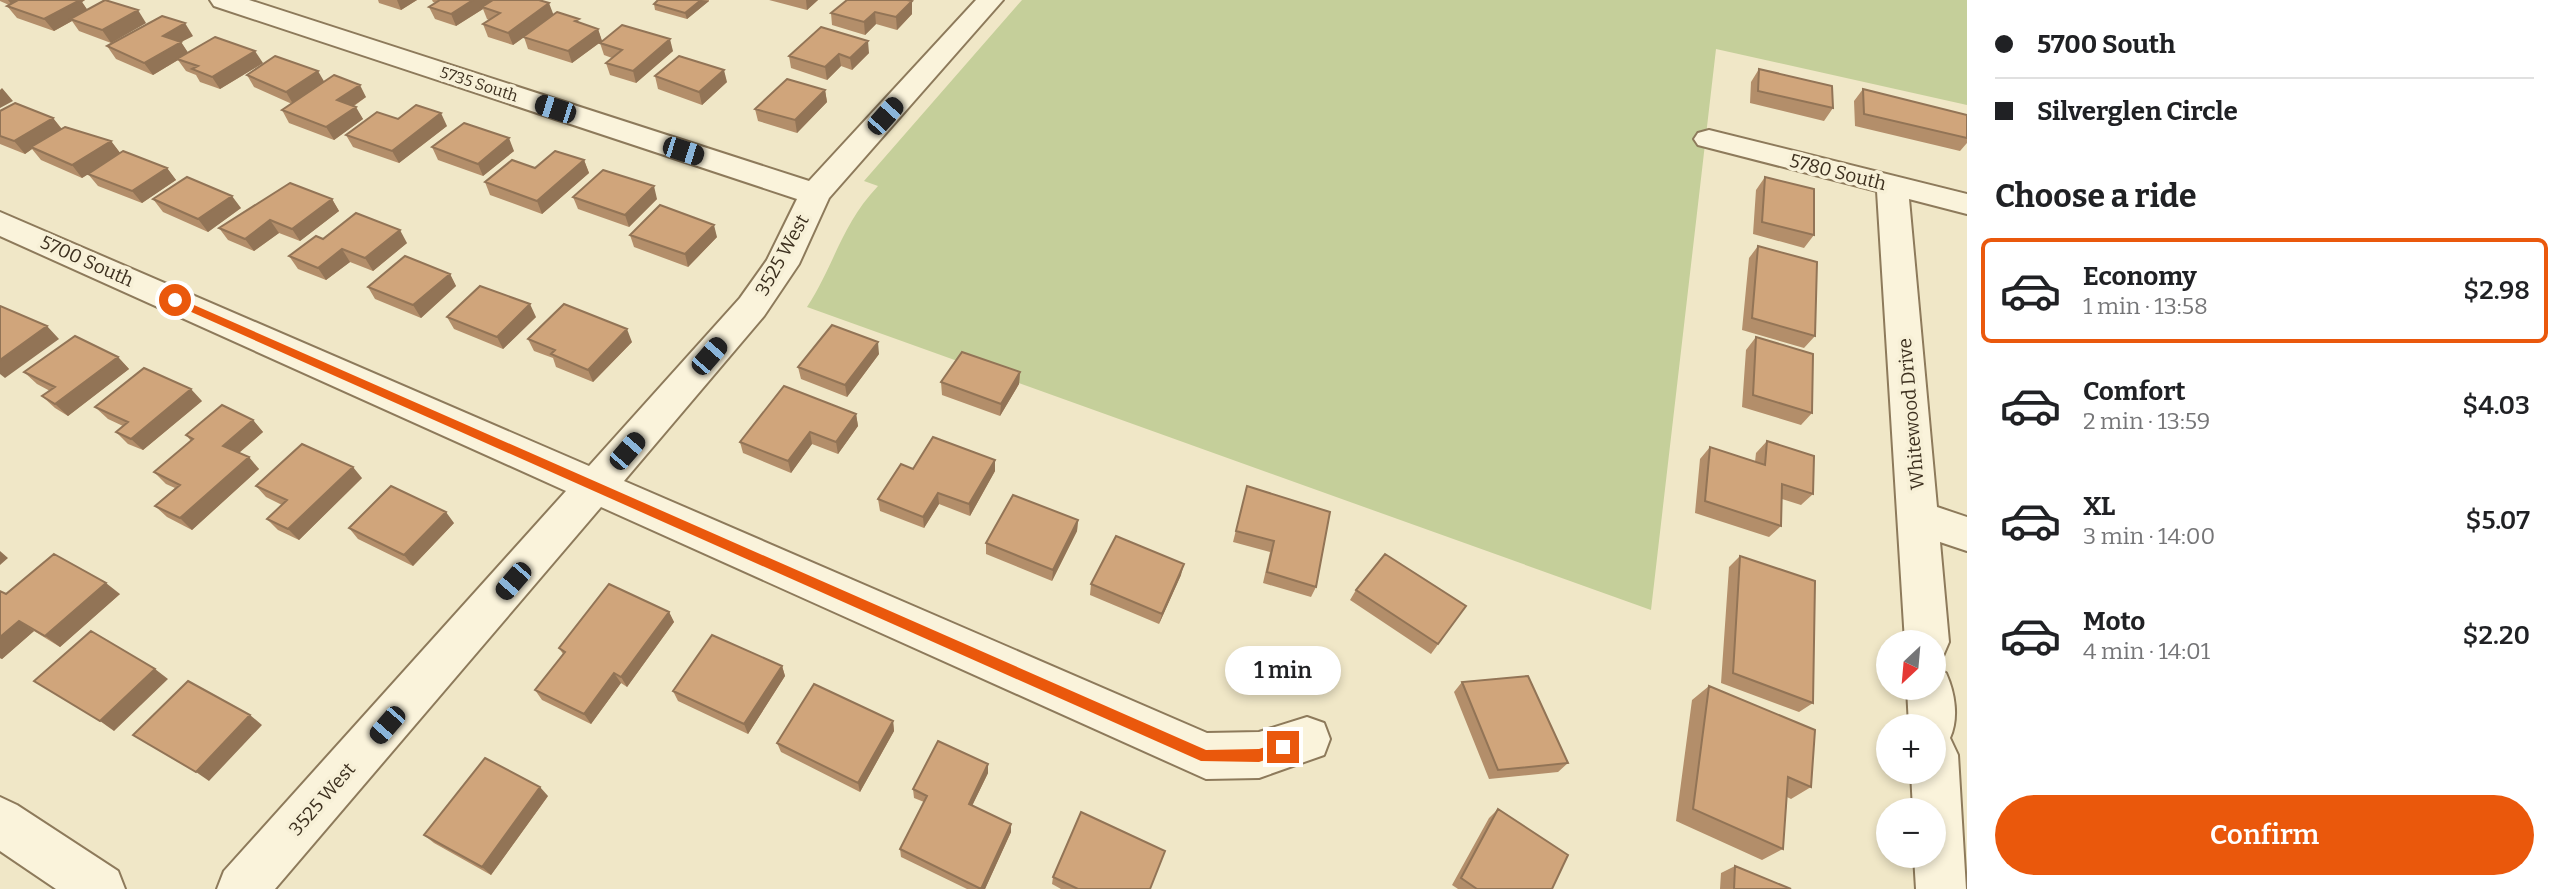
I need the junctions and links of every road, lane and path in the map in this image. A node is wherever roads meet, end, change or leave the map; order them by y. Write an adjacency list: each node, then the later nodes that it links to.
1 (223, 0): 5 (street, 5735 South)
2 (990, 0): 5 (street, 3525 West)
3 (1709, 139): 4 (street, 5780 South)
4 (1892, 186): 6 (street, 5780 South); 9 (street, Whitewood Drive)
5 (815, 194): 8 (street, 3525 West)
6 (1967, 204)
7 (0, 223): 8 (street, 5700 South)
8 (596, 486): 12 (street, 5700 South); 16 (street, 3525 West)
9 (1920, 519): 10 (street); 11 (street, Whitewood Drive)
10 (1967, 534)
11 (1926, 630)
12 (1307, 739)
13 (1936, 784): 17 (street)
14 (0, 822): 15 (street)
15 (100, 889)
16 (242, 889)
17 (1941, 889)

